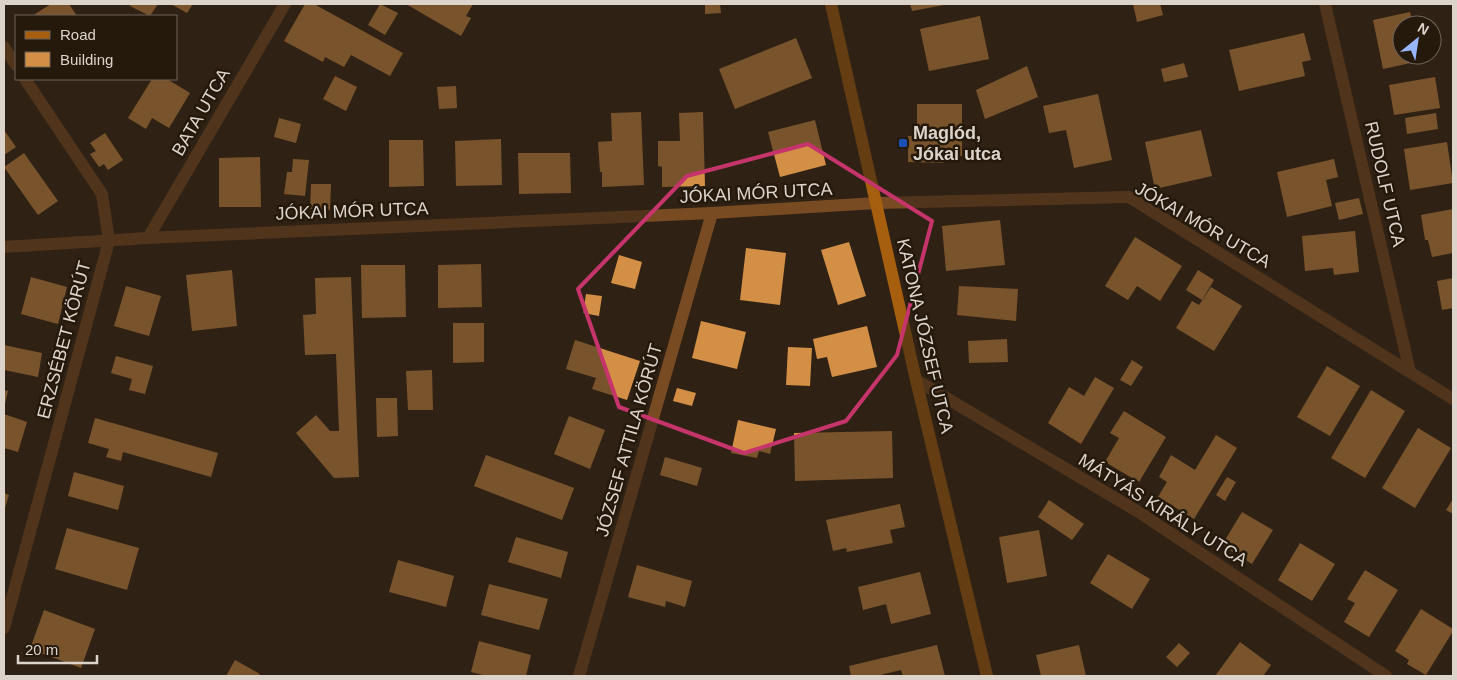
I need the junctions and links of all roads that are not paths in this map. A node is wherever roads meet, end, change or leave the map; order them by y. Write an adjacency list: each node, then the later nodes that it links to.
1 (285, 4): 9 (street, BATA UTCA)
2 (831, 4): 7 (main road, KATONA JÓZSEF UTCA)
3 (1325, 4): 12 (street, RUDOLF UTCA)
4 (4, 46): 5 (street)
5 (15, 63)
6 (26, 80): 10 (street, ERZSÉBET KÖRÚT)
7 (876, 203): 8 (street, JÓKAI MÓR UTCA); 12 (street, JÓKAI MÓR UTCA); 13 (main road, KATONA JÓZSEF UTCA)
8 (712, 213): 9 (street, JÓKAI MÓR UTCA); 16 (street, JÓZSEF ATTILA KÖRÚT)
9 (148, 238): 10 (street, JÓKAI MÓR UTCA)
10 (109, 241): 11 (street, JÓKAI MÓR UTCA); 15 (street, ERZSÉBET KÖRÚT)
11 (4, 247)
12 (1410, 372): 14 (street, JÓKAI MÓR UTCA)
13 (916, 380): 17 (main road, KATONA JÓZSEF UTCA); 18 (street, MÁTYÁS KIRÁLY UTCA)
14 (1453, 399)
15 (4, 628)
16 (579, 676)
17 (987, 676)
18 (1386, 676)

